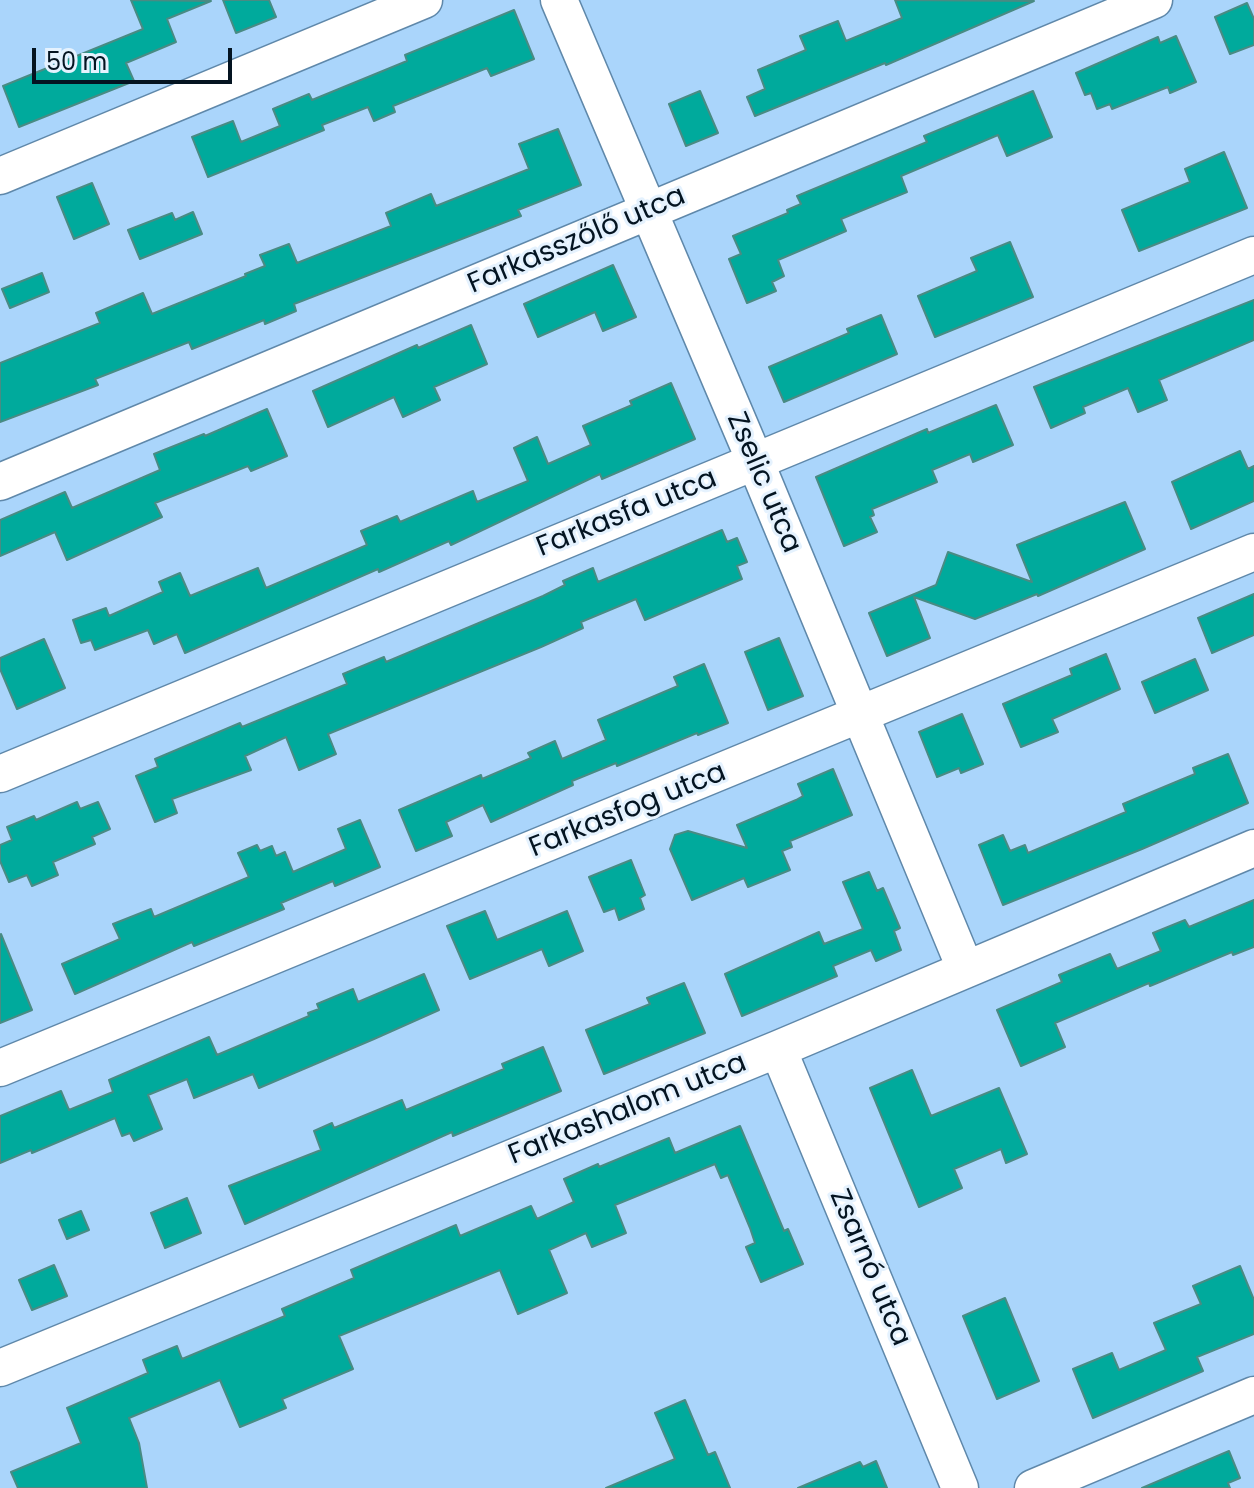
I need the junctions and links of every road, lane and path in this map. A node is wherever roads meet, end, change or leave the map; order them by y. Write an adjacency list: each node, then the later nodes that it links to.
1 (424, 0): 4 (street)
2 (559, 0): 5 (street, Zselic utca)
3 (1154, 0): 5 (street, Farkasszőlő utca)
4 (0, 176)
5 (647, 211): 7 (street, Zselic utca); 8 (street, Farkasszőlő utca)
6 (1254, 255): 7 (street, Farkasfa utca)
7 (755, 461): 10 (street, Zselic utca); 11 (street, Farkasfa utca)
8 (0, 482)
9 (1254, 552): 10 (street, Farkasfog utca)
10 (860, 716): 13 (street, Zselic utca); 15 (street, Farkasfog utca)
11 (0, 774)
12 (1254, 848): 13 (street, Farkashalom utca)
13 (965, 968): 14 (street, Farkashalom utca)
14 (778, 1049): 16 (street, Farkashalom utca); 18 (street, Zsarnó utca)
15 (0, 1068)
16 (0, 1368)
17 (1254, 1395): 19 (street)
18 (960, 1488)
19 (1033, 1488)

